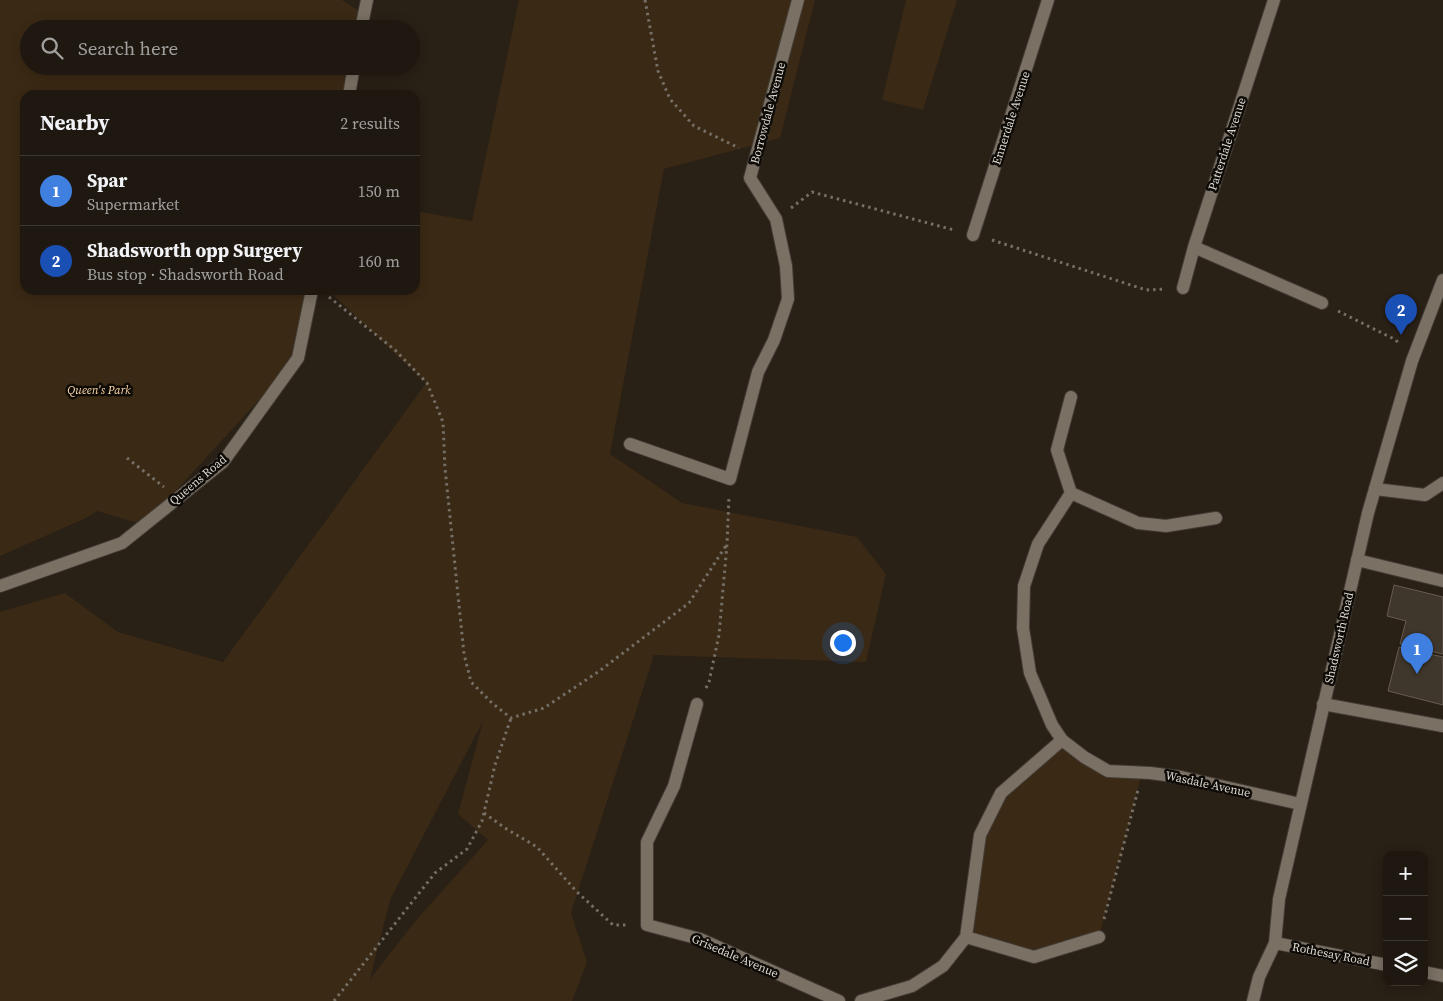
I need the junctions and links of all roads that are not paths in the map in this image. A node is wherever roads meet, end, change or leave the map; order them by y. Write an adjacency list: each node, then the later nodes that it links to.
1 (367, 0): 5 (street)
2 (798, 0): 15 (street, Borrowdale Avenue)
3 (1048, 0): 8 (street, Ennerdale Avenue)
4 (1274, 0): 9 (street, Patterdale Avenue)
5 (364, 20)
6 (352, 75): 7 (street)
7 (350, 90)
8 (974, 236)
9 (1194, 247): 11 (street, Patterdale Avenue); 13 (street)
10 (1443, 280): 17 (street, Shadsworth Road)
11 (1183, 288)
12 (311, 295): 22 (street, Queens Road)
13 (1322, 303)
14 (1071, 397): 18 (street)
15 (630, 444)
16 (1443, 483): 17 (street)
17 (1375, 489): 20 (street, Shadsworth Road)
18 (1071, 492): 19 (street); 26 (street, Wasdale Avenue)
19 (1216, 518)
20 (1357, 560): 21 (street); 24 (street, Shadsworth Road)
21 (1443, 581)
22 (0, 586)
23 (697, 704): 34 (street, Grisedale Avenue)
24 (1324, 704): 25 (street); 27 (street, Shadsworth Road)
25 (1443, 726)
26 (1062, 740): 27 (street, Wasdale Avenue); 28 (street)
27 (1300, 804): 30 (street, Shadsworth Road)
28 (966, 936): 29 (street); 35 (street)
29 (1099, 937)
30 (1275, 943): 31 (street, Rothesay Road); 36 (street, Shadsworth Road)
31 (1383, 964)
32 (1428, 973): 33 (street)
33 (1443, 976)
34 (839, 1001)
35 (861, 1001)
36 (1253, 1001)

